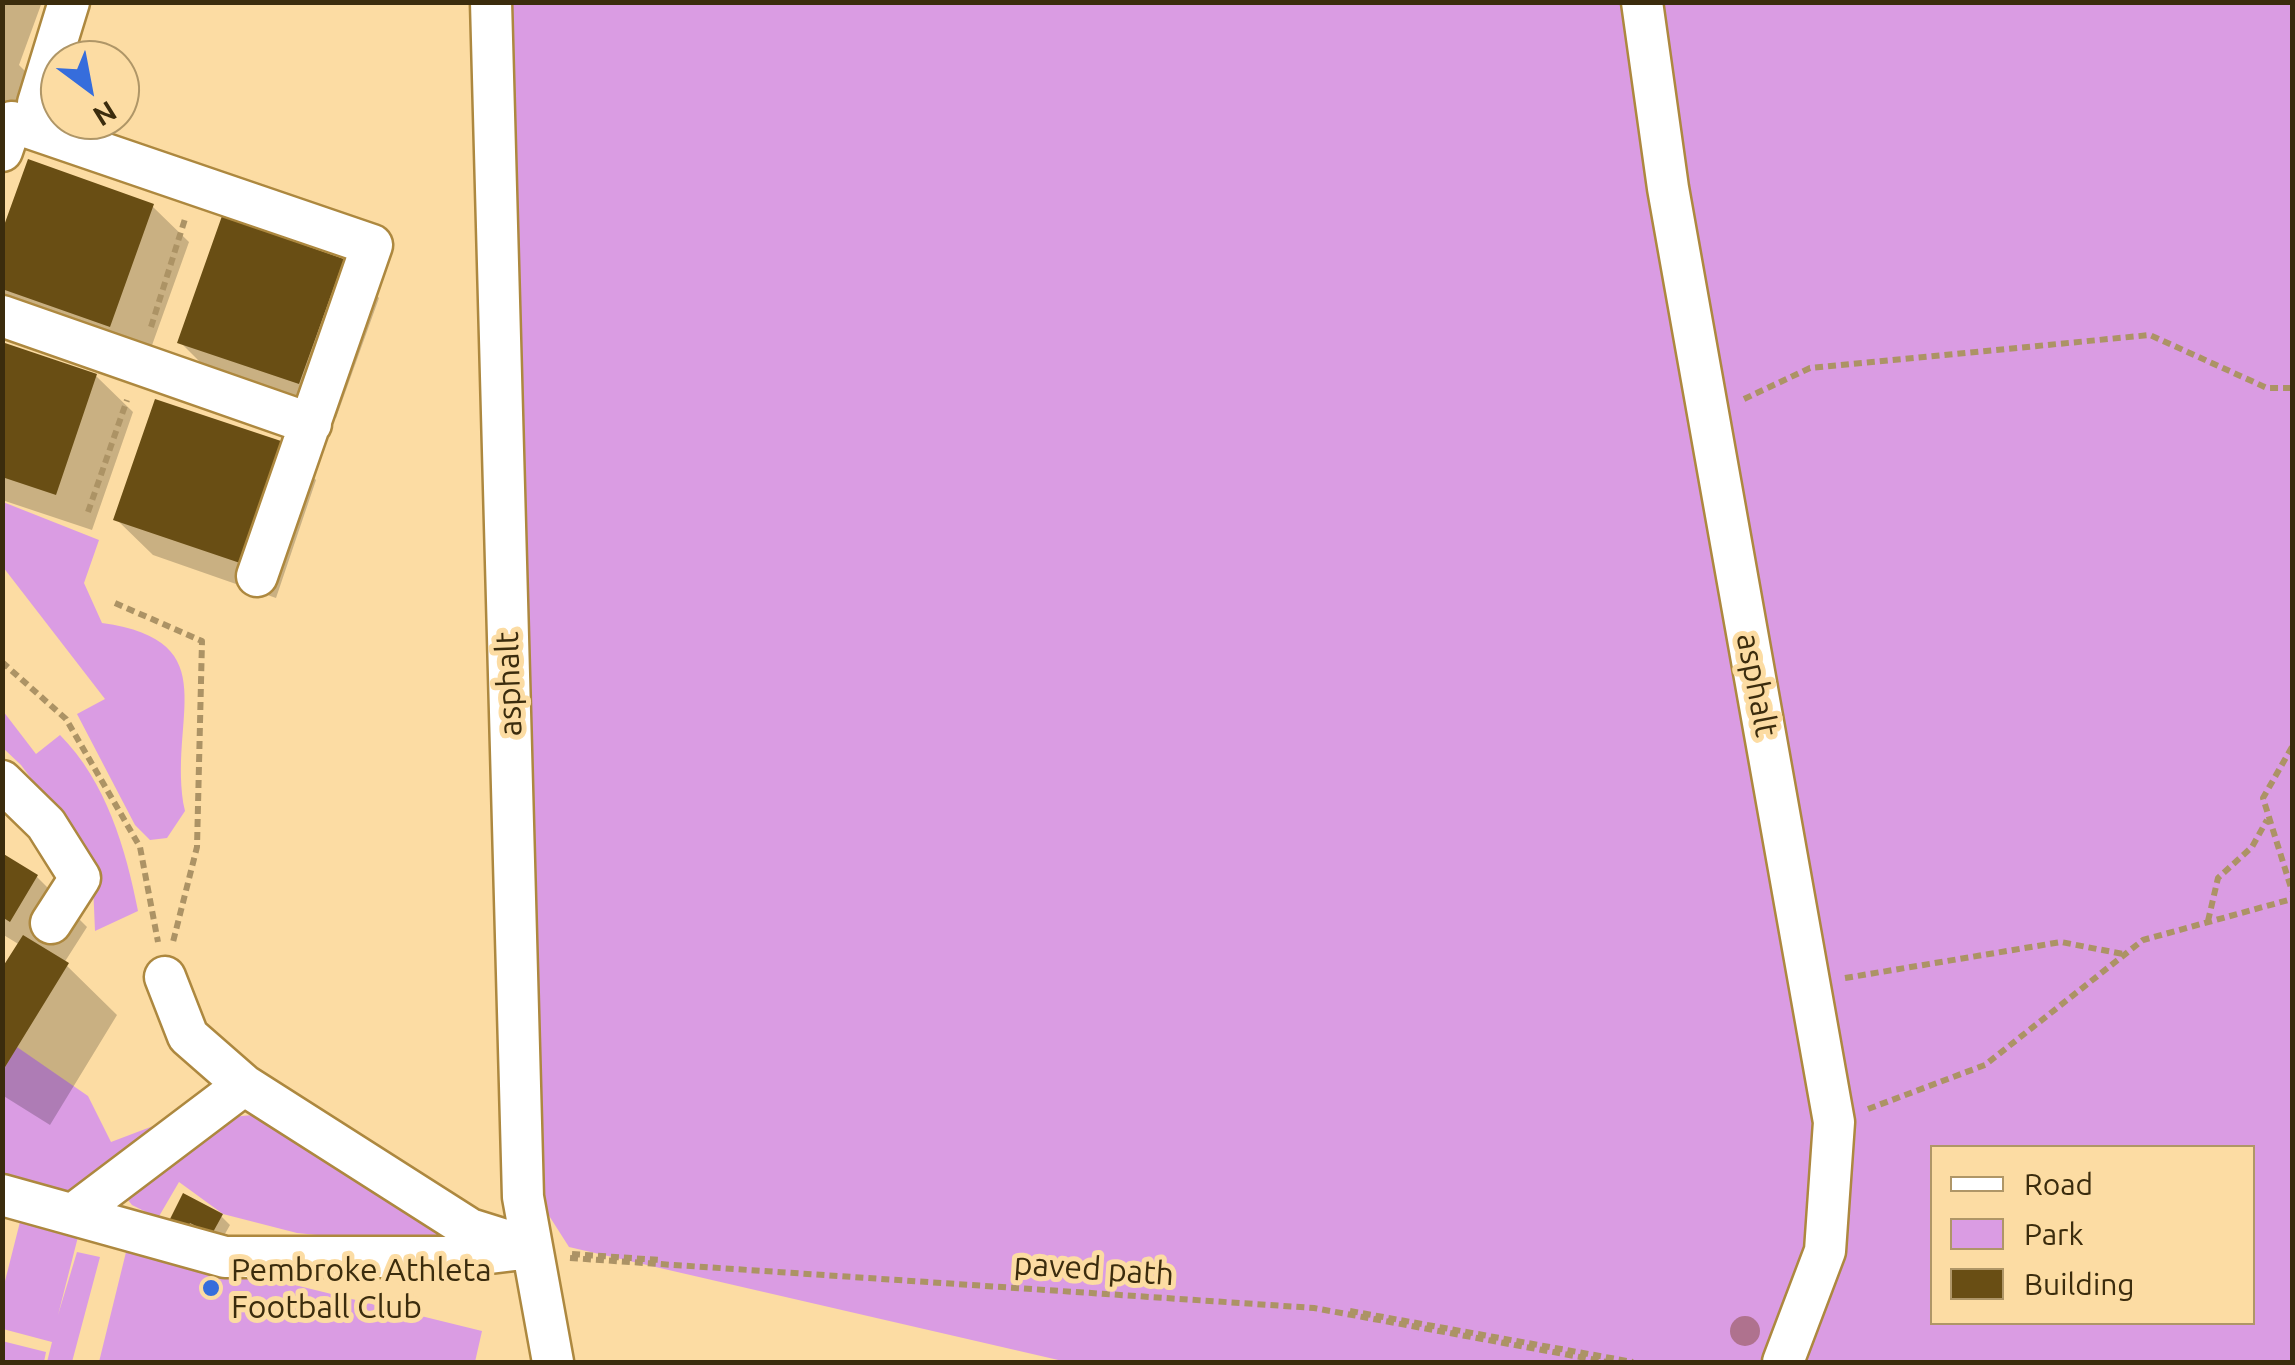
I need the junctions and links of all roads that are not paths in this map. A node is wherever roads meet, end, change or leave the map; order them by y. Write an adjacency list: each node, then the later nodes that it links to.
1 (69, 2): 4 (street)
2 (491, 2): 15 (street, asphalt)
3 (1642, 2): 17 (street, asphalt)
4 (38, 102)
5 (2, 150): 7 (street)
6 (2, 316): 7 (street)
7 (310, 424): 8 (street)
8 (257, 576)
9 (2, 781): 10 (street)
10 (52, 923)
11 (165, 978): 12 (street)
12 (244, 1085): 14 (street); 15 (street)
13 (2, 1195): 14 (street)
14 (76, 1212): 15 (street)
15 (532, 1248): 16 (street, asphalt)
16 (553, 1362)
17 (1783, 1362)

